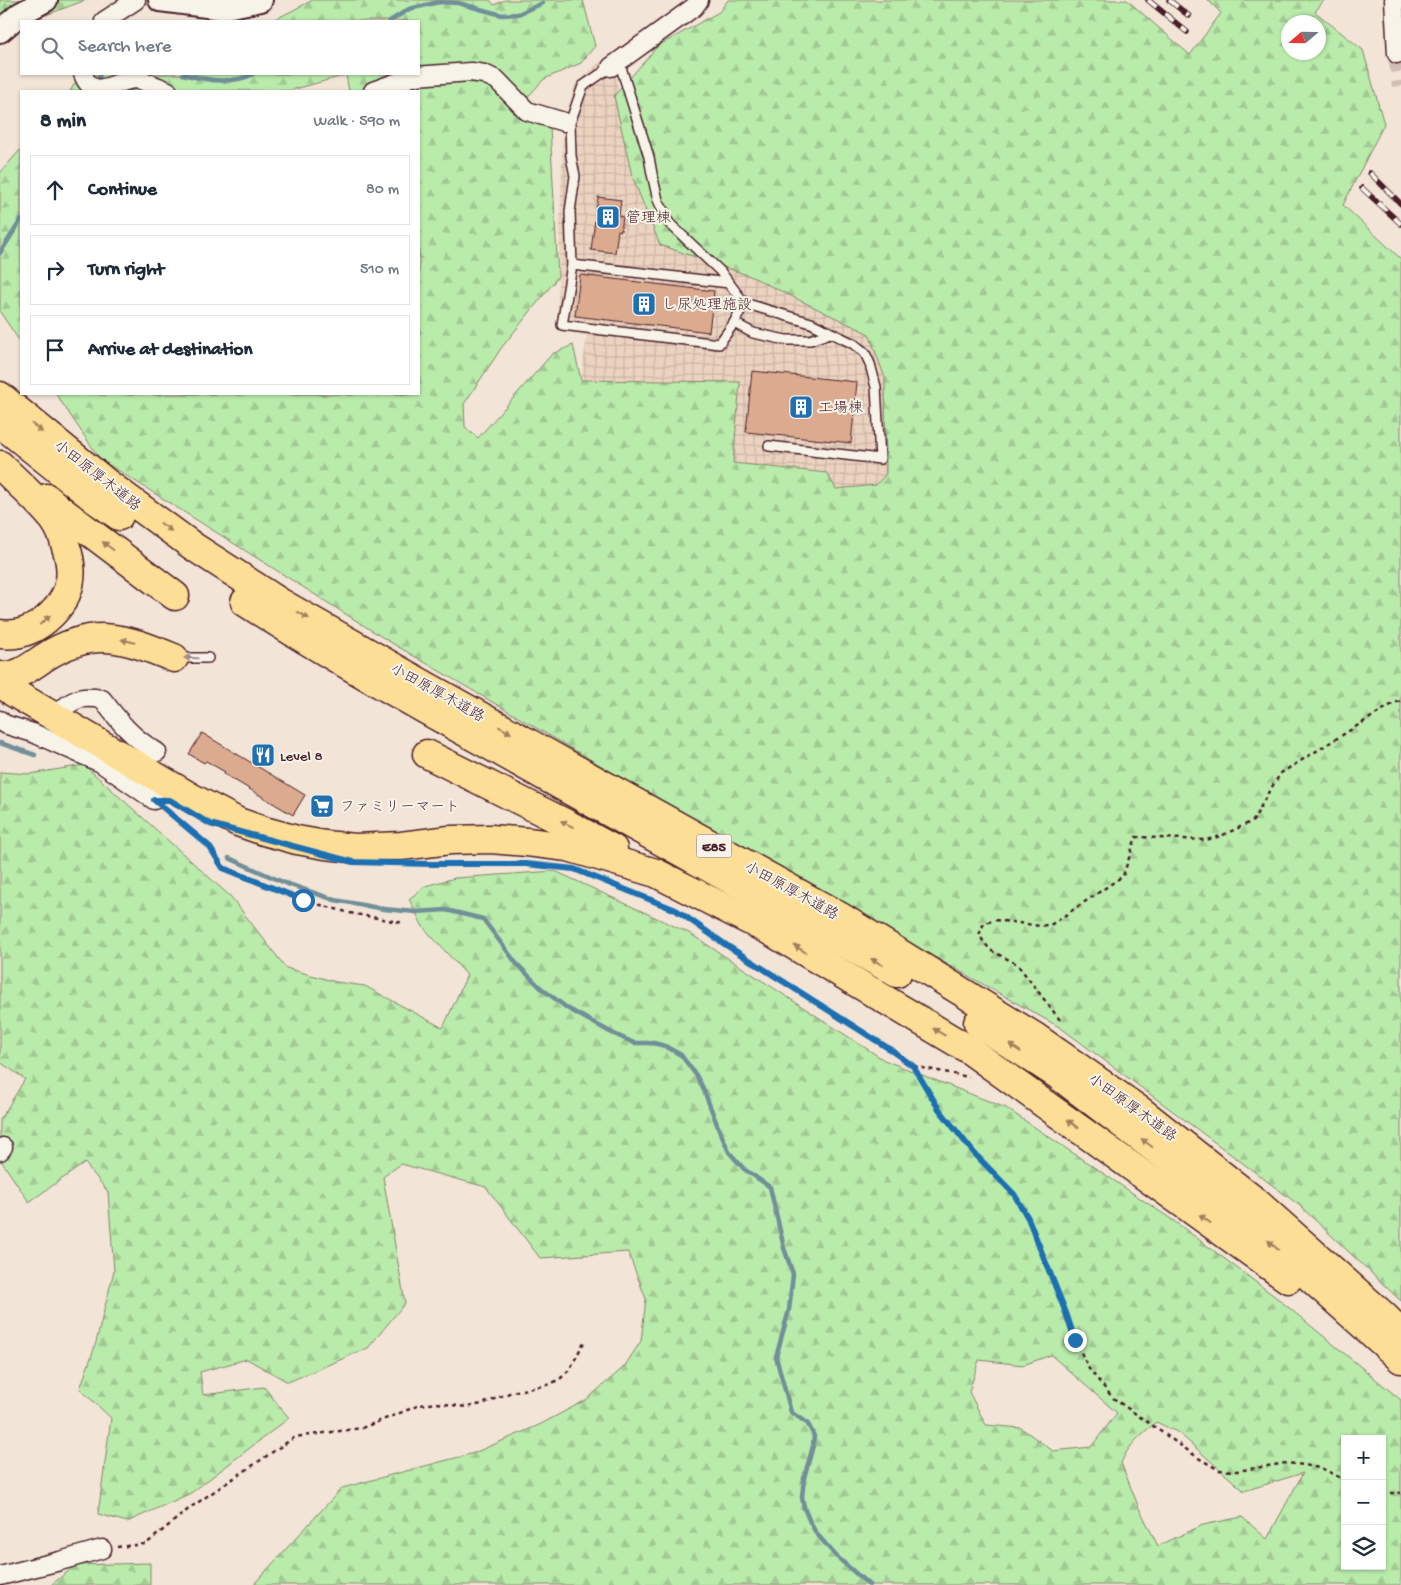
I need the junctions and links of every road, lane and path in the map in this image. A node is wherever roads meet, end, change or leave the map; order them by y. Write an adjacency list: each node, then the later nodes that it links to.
1 (46, 0): 8 (street)
2 (136, 0): 7 (street)
3 (160, 0): 4 (street)
4 (261, 0)
5 (699, 0): 10 (street)
6 (1394, 0): 9 (street)
7 (106, 20)
8 (0, 31)
9 (1397, 54)
10 (615, 64): 14 (lane); 16 (lane)
11 (84, 75): 12 (street)
12 (165, 90)
13 (376, 90): 14 (street)
14 (567, 123): 15 (lane)
15 (572, 265): 16 (lane); 18 (lane)
16 (729, 283): 17 (lane)
17 (744, 302): 18 (lane); 19 (lane)
18 (734, 323): 19 (lane)
19 (830, 333): 22 (lane)
20 (0, 396): 45 (highway, 小田原厚木道路 / E85, one-way to 45)
21 (0, 422): 47 (highway, 小田原厚木道路 / E85, one-way to 21)
22 (769, 446)
23 (0, 457): 25 (highway, one-way to 23)
24 (0, 464): 26 (highway, one-way to 24)
25 (176, 596)
26 (0, 634)
27 (174, 658): 28 (lane, one-way to 27); 29 (highway, one-way to 29)
28 (208, 658)
29 (0, 676)
30 (0, 682): 39 (highway)
31 (1401, 701): 42 (path)
32 (62, 709): 34 (street)
33 (0, 720): 36 (street)
34 (157, 752)
35 (427, 754): 39 (highway, one-way to 35)
36 (154, 800): 41 (path)
37 (430, 864): 38 (path)
38 (517, 864)
39 (656, 873): 47 (highway, one-way to 39)
40 (599, 879): 43 (path)
41 (404, 923)
42 (1060, 1020)
43 (913, 1066): 44 (path); 48 (path)
44 (969, 1077)
45 (1401, 1333)
46 (585, 1340): 51 (path)
47 (1401, 1360)
48 (1341, 1478)
49 (1386, 1493): 50 (path)
50 (1401, 1493)
51 (102, 1548): 52 (street)
52 (0, 1576)

